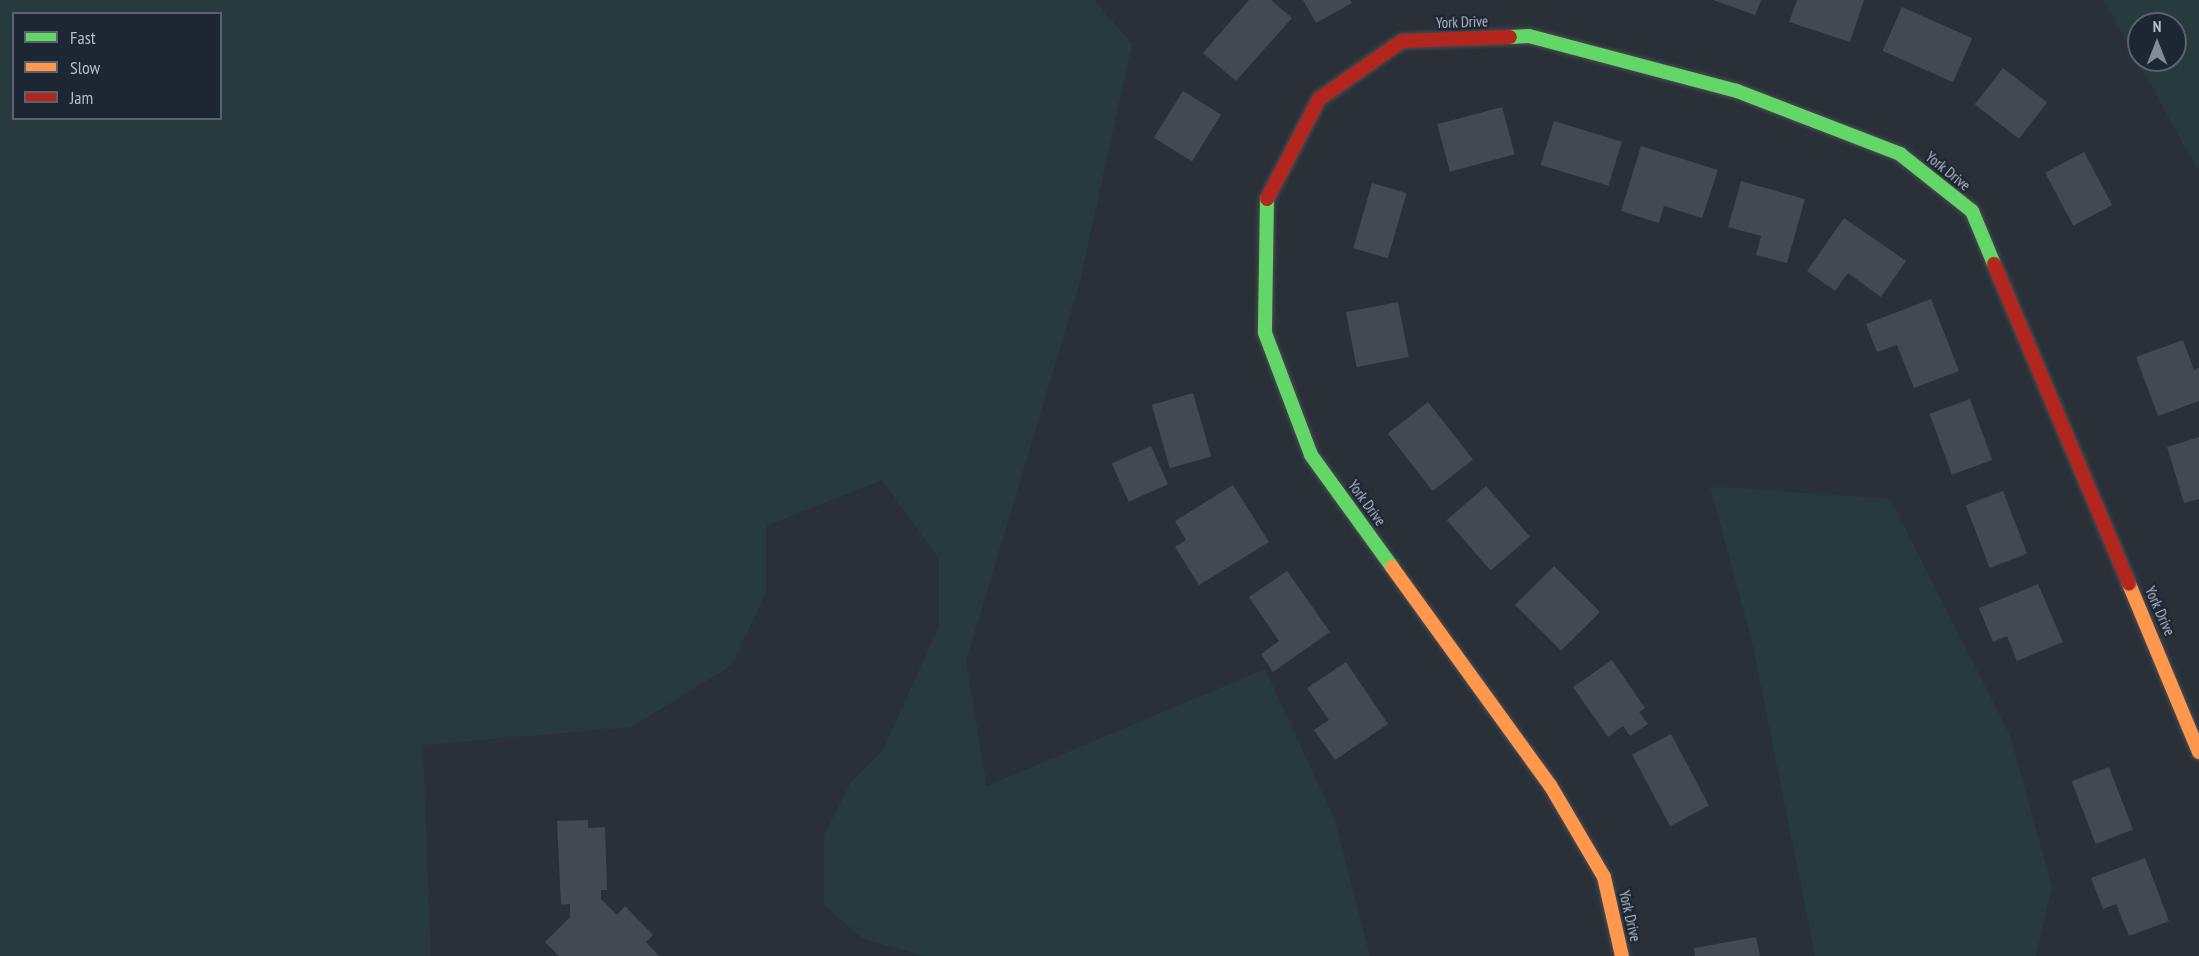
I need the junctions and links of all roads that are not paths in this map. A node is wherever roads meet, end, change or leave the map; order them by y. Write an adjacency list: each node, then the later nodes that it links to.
1 (2199, 752): 2 (street, York Drive)
2 (1622, 956)

